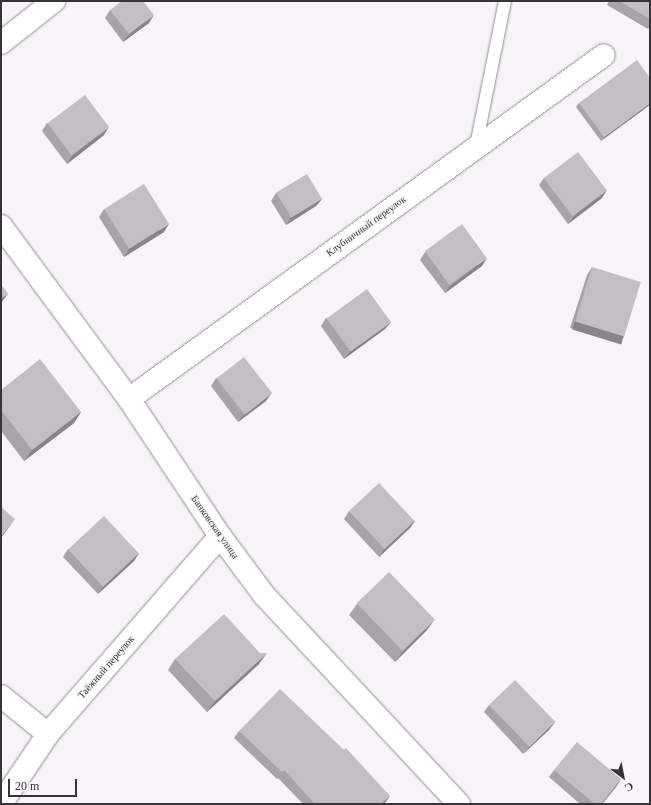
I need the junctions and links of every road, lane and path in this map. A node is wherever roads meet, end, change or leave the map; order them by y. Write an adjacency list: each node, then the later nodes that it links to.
1 (54, 1): 3 (street)
2 (505, 1): 5 (lane)
3 (1, 43)
4 (604, 54): 5 (street, Клубничный переулок)
5 (476, 146): 7 (street, Клубничный переулок)
6 (1, 226): 7 (street, Банковская улица)
7 (129, 399): 8 (street, Банковская улица)
8 (220, 536): 10 (street, Таёжный переулок); 12 (street, Банковская улица)
9 (1, 696): 10 (street)
10 (48, 734): 11 (street, Таёжный переулок)
11 (1, 804)
12 (459, 804)

